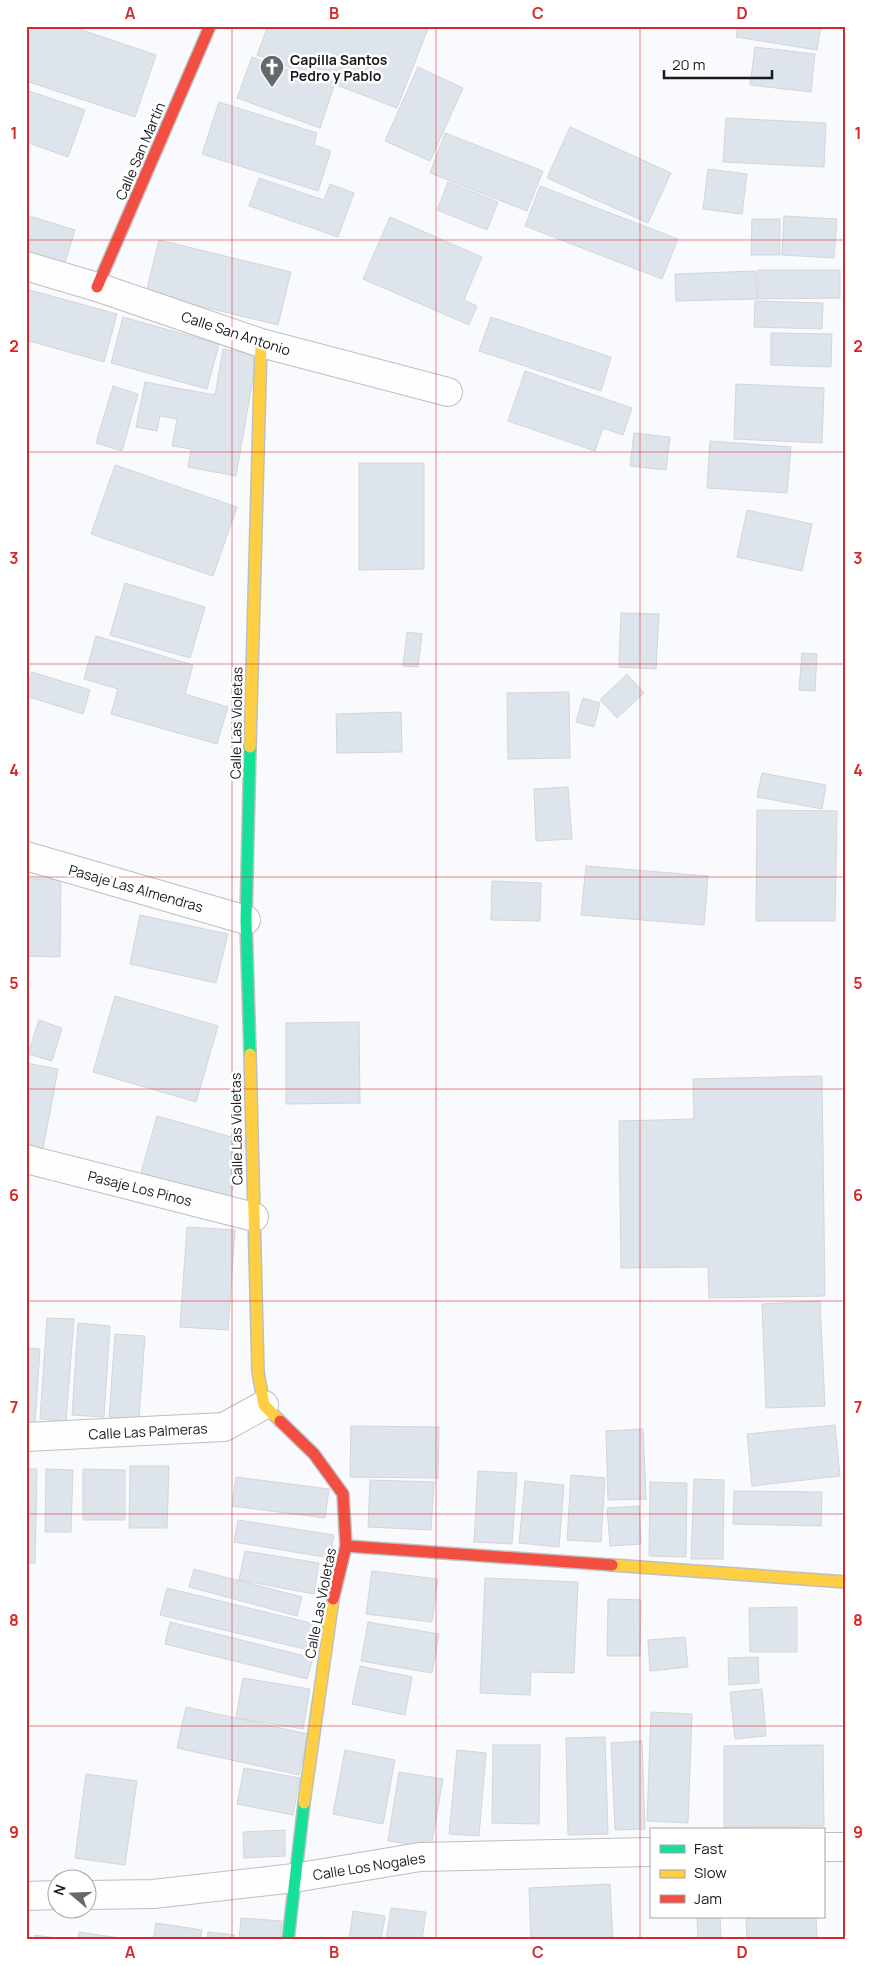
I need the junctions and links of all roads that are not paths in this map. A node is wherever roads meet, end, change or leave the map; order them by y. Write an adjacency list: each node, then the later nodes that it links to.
1 (210, 26): 3 (street, Calle San Martín)
2 (26, 266): 3 (street, Calle San Antonio)
3 (97, 287): 4 (street, Calle San Antonio)
4 (261, 343): 5 (street, Calle San Antonio); 7 (street, Calle Las Violetas)
5 (448, 392)
6 (26, 856): 7 (street, Pasaje Las Almendras)
7 (246, 920): 9 (street, Calle Las Violetas)
8 (26, 1159): 9 (street, Pasaje Los Pinos)
9 (254, 1217): 10 (street, Calle Las Violetas)
10 (264, 1405): 11 (street, Calle Las Palmeras); 12 (street, Calle Las Violetas)
11 (26, 1437)
12 (346, 1546): 13 (street); 17 (street, Calle Las Violetas)
13 (846, 1582)
14 (824, 1847): 15 (street)
15 (846, 1847)
16 (650, 1852): 17 (street, Calle Los Nogales)
17 (294, 1878): 19 (street, Calle Los Nogales); 21 (street, Calle Las Violetas)
18 (48, 1895): 20 (street)
19 (98, 1895)
20 (26, 1896)
21 (288, 1940)

